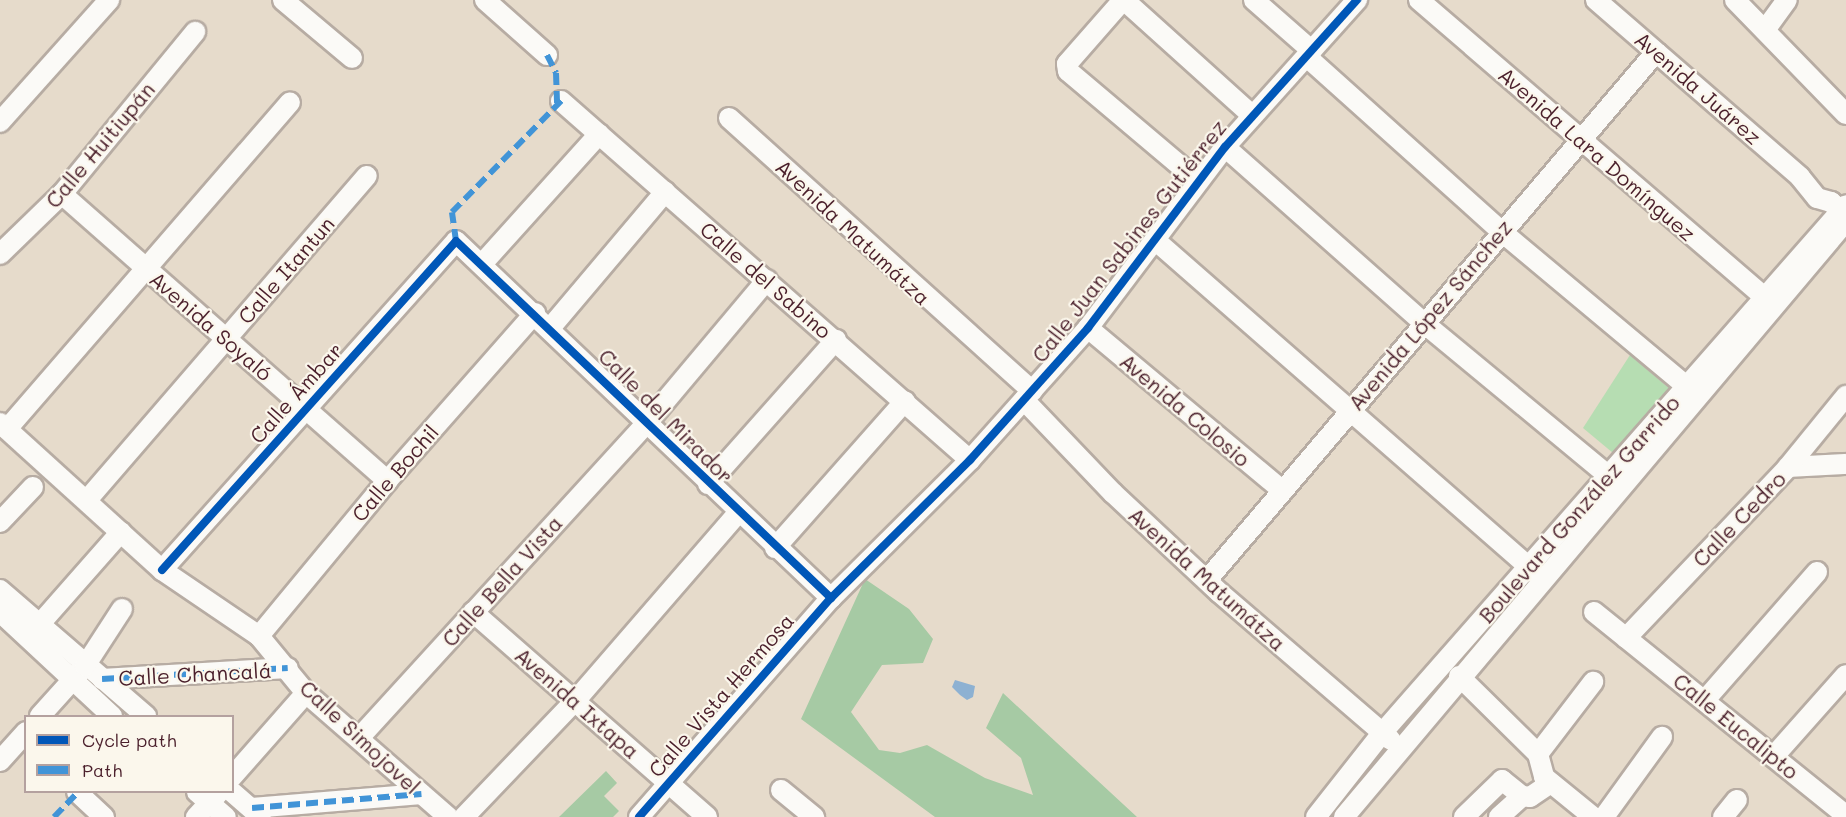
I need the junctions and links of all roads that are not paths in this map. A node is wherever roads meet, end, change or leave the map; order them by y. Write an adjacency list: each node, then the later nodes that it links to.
1 (109, 0): 23 (street)
2 (283, 0): 17 (street)
3 (485, 0): 16 (street)
4 (1124, 0): 21 (street); 28 (street)
5 (1254, 0): 14 (street)
6 (1342, 0): 14 (street, Calle Juan Sabines Gutiérrez)
7 (1357, 0): 14 (street, Calle Juan Sabines Gutiérrez)
8 (1419, 0): 25 (street, Avenida Lara Domínguez)
9 (1596, 0): 15 (street, Avenida Juárez)
10 (1735, 0): 12 (street)
11 (1787, 0): 12 (street)
12 (1765, 30): 20 (street)
13 (195, 32): 30 (street, Calle Huitiupán)
14 (1312, 50): 21 (street, Calle Juan Sabines Gutiérrez); 32 (street)
15 (1656, 52): 25 (street, Avenida López Sánchez); 31 (street, Avenida Juárez)
16 (547, 55)
17 (352, 58)
18 (561, 101): 24 (street, Calle del Sabino)
19 (290, 102): 37 (street)
20 (1846, 114)
21 (1253, 116): 26 (street, Calle Juan Sabines Gutiérrez)
22 (729, 118): 47 (street, Avenida Matumátza)
23 (0, 122)
24 (599, 134): 29 (street, Calle del Sabino); 36 (street)
25 (1580, 140): 32 (street, Avenida López Sánchez); 39 (street, Avenida Lara Domínguez)
26 (1225, 147): 28 (street, Calle Juan Sabines Gutiérrez); 41 (street)
27 (367, 176): 44 (street, Calle Itantun)
28 (1198, 181): 34 (street, Calle Juan Sabines Gutiérrez)
29 (665, 192): 38 (street, Calle del Sabino); 42 (street)
30 (62, 194): 35 (street, Calle Huitiupán); 37 (street, Avenida Soyaló)
31 (1842, 210): 39 (street, Boulevard González Garrido)
32 (1502, 232): 41 (street, Avenida López Sánchez); 46 (street)
33 (456, 240): 36 (street, Calle del Mirador); 51 (street, Calle Ámbar)
34 (1155, 240): 43 (street, Calle Juan Sabines Gutiérrez); 50 (street)
35 (0, 254)
36 (482, 264): 40 (street, Calle del Mirador)
37 (144, 268): 44 (street, Avenida Soyaló); 53 (street)
38 (766, 280): 45 (street, Calle del Sabino); 52 (street, Calle Bella Vista)
39 (1770, 302): 46 (street, Boulevard González Garrido)
40 (535, 313): 42 (street, Calle del Mirador); 57 (street, Calle Bochil)
41 (1425, 324): 50 (street, Avenida López Sánchez); 58 (street)
42 (551, 327): 52 (street, Calle del Mirador)
43 (1088, 328): 47 (street, Calle Juan Sabines Gutiérrez); 61 (street, Avenida Colosio)
44 (226, 339): 51 (street, Avenida Soyaló); 62 (street, Calle Itantun)
45 (836, 340): 49 (street, Calle del Sabino); 59 (street)
46 (1692, 391): 58 (street, Boulevard González Garrido)
47 (1028, 396): 54 (street, Calle Juan Sabines Gutiérrez); 70 (street, Avenida Matumátza)
48 (1846, 396): 56 (street, Calle Cedro)
49 (905, 401): 54 (street, Calle del Sabino); 66 (street)
50 (1351, 408): 61 (street, Avenida López Sánchez); 68 (street)
51 (306, 409): 57 (street, Avenida Soyaló); 67 (street, Calle Ámbar)
52 (645, 424): 59 (street, Calle del Mirador); 75 (street, Calle Bella Vista)
53 (4, 426): 62 (street, Calle Simojovel)
54 (970, 460): 72 (street, Calle Juan Sabines Gutiérrez)
55 (1846, 464): 56 (street)
56 (1788, 467): 79 (street, Calle Cedro)
57 (387, 481): 78 (street, Calle Bochil)
58 (1615, 481): 68 (street, Boulevard González Garrido)
59 (708, 484): 63 (street, Calle del Mirador)
60 (33, 487): 64 (street)
61 (1283, 491): 70 (street, Avenida López Sánchez)
62 (87, 500): 65 (street, Calle Simojovel)
63 (738, 513): 66 (street, Calle del Mirador); 87 (street)
64 (0, 522)
65 (121, 531): 67 (street, Calle Simojovel); 77 (street)
66 (775, 548): 72 (street, Calle del Mirador)
67 (162, 570): 78 (street, Calle Simojovel)
68 (1535, 572): 83 (street, Boulevard González Garrido); 92 (street, Boulevard González Garrido)
69 (1817, 572): 88 (street)
70 (1207, 580): 92 (street, Avenida Matumátza)
71 (0, 590): 77 (street)
72 (831, 598): 101 (street, Calle Vista Hermosa)
73 (122, 609): 81 (street)
74 (0, 612): 77 (street)
75 (473, 612): 87 (street, Avenida Ixtapa); 95 (street, Calle Bella Vista)
76 (1594, 612): 79 (street, Calle Eucalipto)
77 (33, 632): 81 (street)
78 (259, 636): 80 (street, Calle Simojovel)
79 (1626, 638): 88 (street, Calle Eucalipto)
80 (288, 668): 84 (street, Calle Chancalá); 86 (street, Calle Simojovel)
81 (78, 674): 84 (street); 89 (street); 90 (street)
82 (1846, 675): 98 (street)
83 (1460, 676): 96 (street, Boulevard González Garrido); 97 (street)
84 (102, 679): 91 (street)
85 (1593, 682): 97 (street)
86 (306, 693): 95 (street, Calle Simojovel); 100 (street)
87 (576, 700): 101 (street, Avenida Ixtapa); 116 (street)
88 (1705, 700): 98 (street, Calle Eucalipto)
89 (42, 715)
90 (110, 715)
91 (144, 715)
92 (1383, 732): 96 (street, Avenida Matumátza); 120 (street, Boulevard González Garrido)
93 (24, 737): 99 (street)
94 (1662, 737): 125 (street)
95 (359, 738): 106 (street, Calle Simojovel)
96 (1400, 748): 121 (street, Boulevard González Garrido)
97 (1538, 754): 102 (street)
98 (1774, 756): 110 (street, Calle Eucalipto)
99 (0, 761)
100 (234, 775)
101 (667, 783): 117 (street, Calle Vista Hermosa); 118 (street, Avenida Ixtapa)
102 (1551, 783): 108 (street); 124 (street)
103 (782, 790): 119 (street)
104 (78, 793): 112 (street)
105 (233, 793): 111 (street)
106 (420, 794): 111 (street); 115 (street, Calle Simojovel)
107 (208, 795): 113 (street); 114 (street)
108 (1521, 796): 122 (street); 123 (street)
109 (1737, 800): 126 (street)
110 (1845, 811)
111 (257, 813)
112 (104, 817)
113 (196, 817)
114 (226, 817)
115 (448, 817)
116 (464, 817)
117 (639, 817)
118 (707, 817)
119 (814, 817)
120 (1316, 817)
121 (1344, 817)
122 (1464, 817)
123 (1499, 817)
124 (1593, 817)
125 (1604, 817)
126 (1723, 817)

